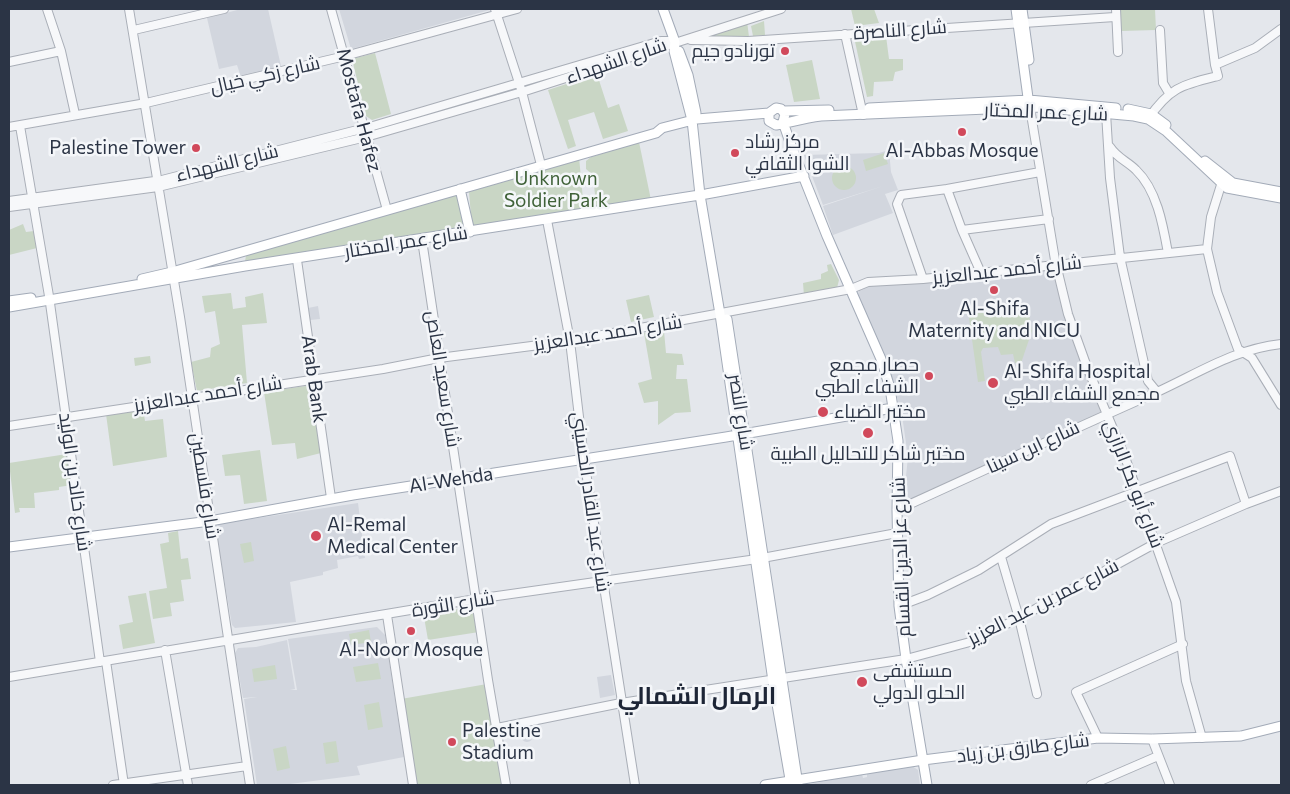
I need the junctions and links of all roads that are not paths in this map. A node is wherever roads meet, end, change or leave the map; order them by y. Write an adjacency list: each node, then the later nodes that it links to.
1 (47, 9): 21 (street)
2 (129, 9): 16 (street, شارع فلسطين)
3 (224, 9): 16 (street)
4 (331, 9): 23 (street, Mostafa Hafez)
5 (518, 9): 11 (street, شارع زكي خيال)
6 (663, 9): 20 (main road, شارع النصر)
7 (780, 9): 12 (street, شارع الشهداء)
8 (1016, 9): 14 (main road)
9 (1022, 9): 14 (main road)
10 (1208, 9): 25 (street)
11 (496, 12): 23 (street, شارع زكي خيال); 26 (street)
12 (752, 13): 19 (street, شارع الشهداء)
13 (1116, 13): 14 (street, شارع الناصرة); 22 (street)
14 (1021, 24): 18 (street, شارع الناصرة); 29 (main road)
15 (1281, 29): 25 (street)
16 (134, 30): 28 (street, شارع فلسطين)
17 (1160, 30): 27 (street)
18 (845, 34): 19 (street, شارع الناصرة); 32 (street)
19 (685, 40): 20 (street, شارع الشهداء)
20 (675, 42): 26 (street, شارع الشهداء); 38 (main road, شارع النصر)
21 (61, 51): 24 (street); 34 (street)
22 (1118, 52)
23 (345, 56): 28 (street, شارع زكي خيال); 42 (street, Mostafa Hafez)
24 (9, 62)
25 (1215, 65): 27 (street)
26 (521, 88): 42 (street, شارع الشهداء); 43 (street, شارع الشهداء); 46 (street)
27 (1169, 93): 35 (street)
28 (146, 103): 34 (street, شارع زكي خيال); 49 (street, شارع فلسطين)
29 (1032, 106): 32 (main road, شارع عمر المختار); 33 (main road, شارع عمر المختار); 35 (main road, شارع عمر المختار); 47 (street, شارع أبو بكر الرازي)
30 (783, 111): 31 (main road); 32 (main road, شارع عمر المختار); 37 (main road)
31 (769, 112): 38 (main road); 39 (main road)
32 (862, 112): 36 (main road, شارع عمر المختار)
33 (1106, 113): 35 (main road, شارع عمر المختار); 44 (street)
34 (75, 114): 40 (street, شارع زكي خيال)
35 (1150, 117): 50 (main road, شارع عمر المختار); 53 (main road)
36 (799, 118): 37 (main road, شارع عمر المختار); 45 (main road)
37 (784, 122): 39 (main road); 45 (main road)
38 (695, 123): 39 (main road); 46 (main road, شارع عمر المختار); 54 (main road, شارع النصر)
39 (772, 124): 45 (main road)
40 (20, 126): 41 (street, شارع زكي خيال); 57 (street, شارع خالد بن الوليد)
41 (9, 127)
42 (363, 128): 43 (street, Mostafa Hafez); 49 (street, شارع الشهداء)
43 (366, 137): 49 (street, شارع الشهداء); 59 (street, Mostafa Hafez)
44 (1110, 147): 67 (street); 68 (street)
45 (793, 150): 48 (main road, شارع عز الدين القسام)
46 (541, 165): 51 (main road, شارع عمر المختار)
47 (1040, 172): 52 (street); 60 (street, شارع أبو بكر الرازي)
48 (804, 176): 54 (main road, شارع عمر المختار); 75 (main road, شارع عز الدين القسام)
49 (158, 184): 57 (street, شارع الشهداء); 73 (street, شارع فلسطين)
50 (1221, 185): 55 (main road, شارع عمر المختار); 65 (street)
51 (460, 189): 59 (main road, شارع عمر المختار); 63 (main road)
52 (947, 189): 62 (street); 74 (street)
53 (1281, 192)
54 (703, 195): 61 (main road, شارع عمر المختار); 79 (main road, شارع النصر)
55 (1281, 198)
56 (9, 201): 57 (street, شارع الشهداء)
57 (34, 201): 58 (street, شارع الشهداء); 76 (street, شارع خالد بن الوليد)
58 (9, 207)
59 (387, 210): 66 (main road, شارع عمر المختار)
60 (1049, 219): 62 (street); 70 (street, شارع أبو بكر الرازي)
61 (547, 220): 63 (main road, شارع عمر المختار); 80 (street, شارع عبد القادر الحسيني)
62 (962, 230): 72 (street)
63 (470, 232): 64 (main road, شارع عمر المختار)
64 (422, 240): 69 (main road, شارع عمر المختار); 83 (street, شارع سعيد العاص)
65 (1207, 249): 67 (street, شارع أحمد عبدالعزيز); 82 (street)
66 (246, 251): 71 (main road); 73 (main road, شارع عمر المختار)
67 (1168, 252): 68 (street, شارع أحمد عبدالعزيز)
68 (1120, 257): 70 (street, شارع أحمد عبدالعزيز); 85 (street)
69 (297, 260): 71 (main road, شارع عمر المختار); 84 (street, Arab Bank)
70 (1056, 264): 72 (street, شارع أحمد عبدالعزيز); 89 (street, شارع أبو بكر الرازي)
71 (245, 266): 73 (main road, شارع عمر المختار)
72 (982, 272): 74 (street, شارع أحمد عبدالعزيز)
73 (173, 276): 76 (main road, شارع عمر المختار); 86 (street, شارع فلسطين)
74 (923, 279): 75 (street, شارع أحمد عبدالعزيز)
75 (851, 289): 79 (street, شارع أحمد عبدالعزيز); 88 (main road, شارع عز الدين القسام)
76 (49, 299): 77 (main road, شارع عمر المختار); 78 (main road, شارع عمر المختار); 90 (street, شارع خالد بن الوليد)
77 (9, 301)
78 (9, 307)
79 (723, 313): 80 (street, شارع أحمد عبدالعزيز); 92 (main road, شارع النصر)
80 (570, 341): 83 (street, شارع أحمد عبدالعزيز); 93 (street, شارع عبد القادر الحسيني)
81 (1281, 344): 82 (street, شارع ابن سينا)
82 (1242, 352): 85 (street, شارع ابن سينا); 87 (street)
83 (438, 358): 84 (street, شارع أحمد عبدالعزيز); 94 (street, شارع سعيد العاص)
84 (315, 378): 86 (street, شارع أحمد عبدالعزيز); 97 (street, Arab Bank)
85 (1157, 392): 89 (street, شارع ابن سينا)
86 (191, 396): 90 (street, شارع أحمد عبدالعزيز); 100 (street, شارع فلسطين)
87 (1281, 405)
88 (893, 408): 92 (main road, Al-Wehda); 99 (main road, شارع عز الدين القسام)
89 (1107, 413): 95 (street, شارع أبو بكر الرازي); 99 (street, شارع ابن سينا)
90 (65, 416): 91 (street, شارع أحمد عبدالعزيز); 102 (street, شارع خالد بن الوليد)
91 (9, 426)
92 (740, 434): 93 (main road, Al-Wehda); 106 (main road, شارع النصر)
93 (584, 459): 94 (main road, Al-Wehda); 107 (street, شارع عبد القادر الحسيني)
94 (458, 480): 97 (main road, Al-Wehda); 108 (street, شارع سعيد العاص)
95 (1137, 491): 98 (street); 103 (street, شارع أبو بكر الرازي); 105 (street)
96 (1281, 491): 98 (street, شارع عمر بن عبد العزيز)
97 (331, 498): 100 (main road, Al-Wehda)
98 (1246, 504): 103 (street, شارع عمر بن عبد العزيز)
99 (897, 510): 101 (main road, شارع عز الدين القسام)
100 (210, 521): 102 (main road, Al-Wehda); 112 (street, شارع فلسطين)
101 (897, 533): 106 (street, شارع الثورة); 109 (main road, شارع عز الدين القسام)
102 (83, 537): 104 (main road, Al-Wehda); 116 (street, شارع خالد بن الوليد)
103 (1156, 543): 111 (street, شارع عمر بن عبد العزيز); 113 (street, شارع أبو بكر الرازي)
104 (9, 547)
105 (1001, 557): 109 (street); 111 (street)
106 (761, 558): 107 (street, شارع الثورة); 118 (main road, شارع النصر)
107 (602, 582): 108 (street, شارع الثورة); 120 (street, شارع عبد القادر الحسيني)
108 (476, 599): 110 (street, شارع الثورة); 122 (street, شارع سعيد العاص)
109 (899, 606): 115 (main road, شارع عز الدين القسام)
110 (387, 615): 112 (street, شارع الثورة); 135 (street)
111 (1019, 618): 115 (street, شارع عمر بن عبد العزيز); 119 (street)
112 (229, 640): 114 (street, شارع الثورة); 128 (street, شارع فلسطين)
113 (1183, 644): 123 (street); 124 (street, شارع أبو بكر الرازي)
114 (165, 650): 116 (street, شارع الثورة); 129 (street)
115 (906, 659): 118 (street, شارع عمر بن عبد العزيز); 127 (main road, شارع عز الدين القسام)
116 (103, 662): 117 (street, شارع الثورة); 132 (street, شارع خالد بن الوليد)
117 (9, 676)
118 (777, 680): 120 (street, شارع عمر بن عبد العزيز); 130 (main road, شارع النصر)
119 (1037, 694)
120 (621, 703): 122 (street, شارع عمر بن عبد العزيز); 137 (street, شارع عبد القادر الحسيني)
121 (1281, 726): 124 (main road, شارع طارق بن زياد)
122 (497, 728): 136 (street, شارع سعيد العاص)
123 (1098, 738): 125 (main road, شارع طارق بن زياد); 127 (main road, شارع طارق بن زياد)
124 (1202, 738): 125 (main road, شارع طارق بن زياد)
125 (1152, 739): 126 (street)
126 (1158, 756): 140 (street); 141 (street)
127 (923, 760): 130 (main road, شارع طارق بن زياد); 139 (main road, شارع عز الدين القسام)
128 (247, 766): 129 (street); 134 (street, شارع فلسطين)
129 (187, 776): 132 (street); 133 (street)
130 (794, 783): 138 (main road, شارع طارق بن زياد)
131 (113, 785): 132 (street)
132 (124, 785)
133 (188, 785)
134 (250, 785)
135 (413, 785)
136 (506, 785)
137 (635, 785)
138 (765, 785)
139 (927, 785)
140 (1091, 785)
141 (1170, 785)

